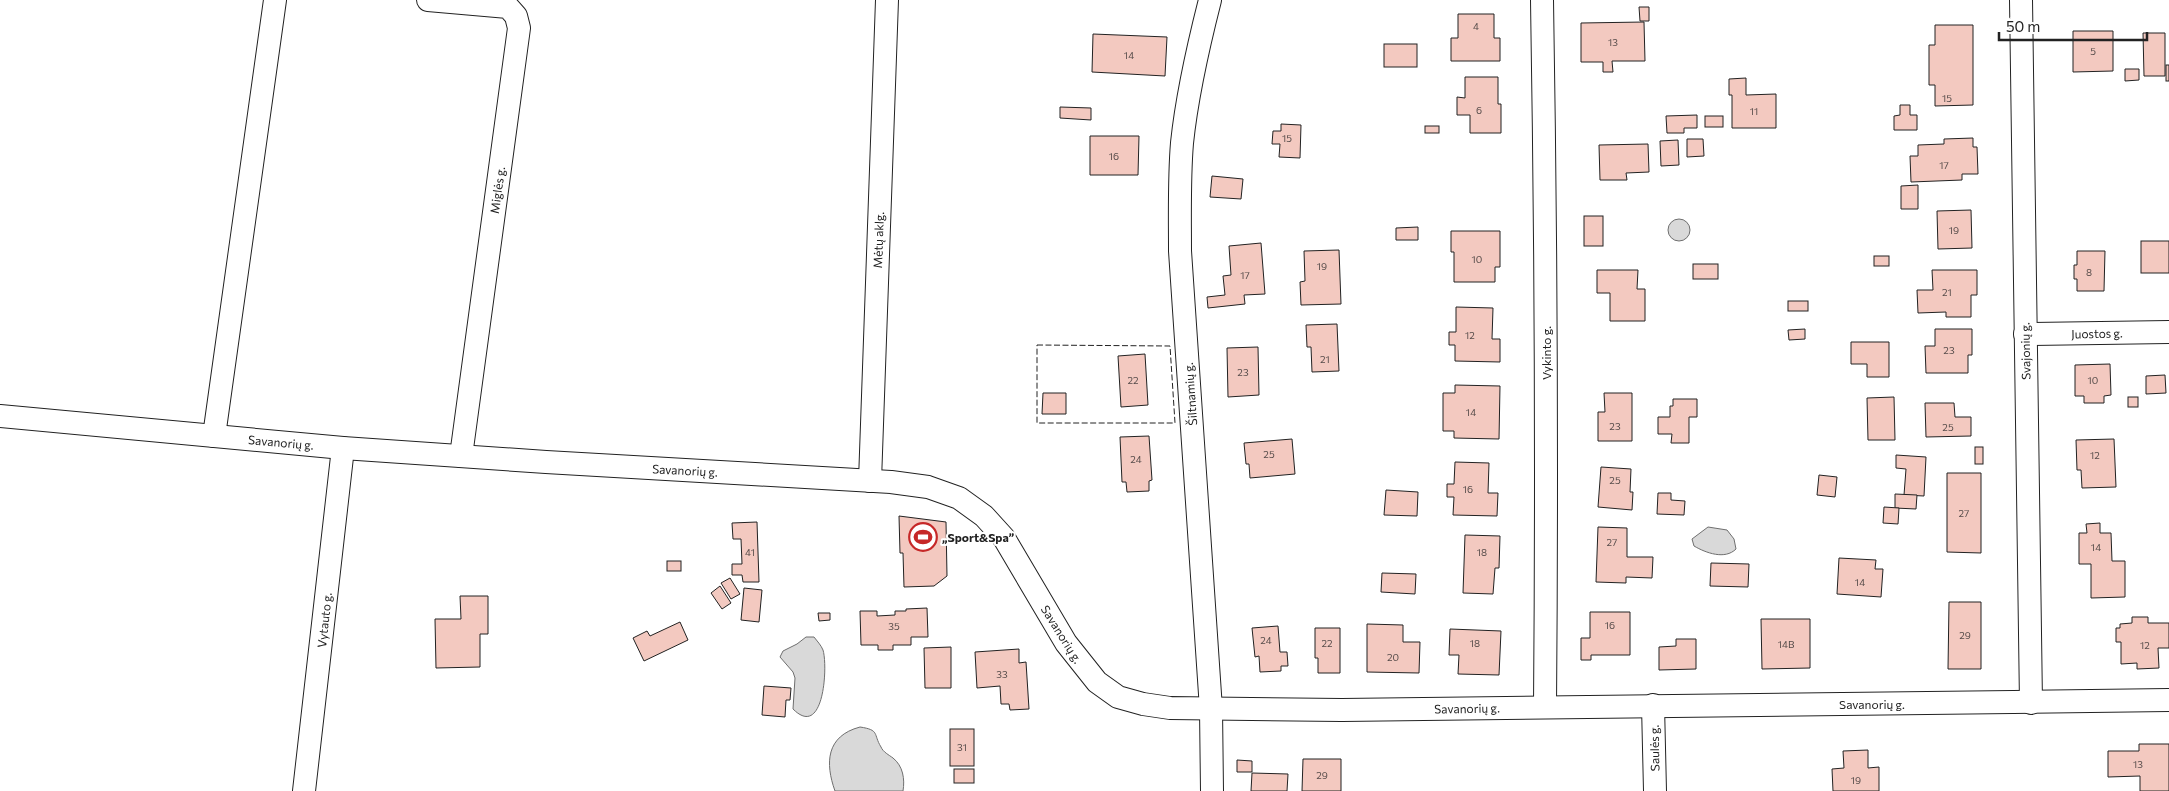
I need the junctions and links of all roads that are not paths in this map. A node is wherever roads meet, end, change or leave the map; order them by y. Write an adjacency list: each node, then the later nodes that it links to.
1 (275, 0): 10 (street)
2 (428, 0): 12 (street, Miglės g.)
3 (887, 0): 13 (street, Mėtų aklg.)
4 (1210, 0): 18 (street, Šiltnamių g.)
5 (1542, 0): 17 (street, Vykinto g.)
6 (2020, 0): 8 (street, Svajonių g.)
7 (2169, 332): 8 (street, Juostos g.)
8 (2025, 334): 15 (street, Svajonių g.)
9 (0, 416): 10 (street, Savanorių g.)
10 (214, 436): 11 (street, Savanorių g.)
11 (343, 448): 12 (street, Savanorių g.); 19 (street, Vytauto g.)
12 (461, 456): 13 (street, Savanorių g.)
13 (870, 481): 18 (street, Savanorių g.)
14 (2169, 700): 15 (street, Savanorių g.)
15 (2030, 703): 16 (street, Savanorių g.)
16 (1653, 705): 17 (street, Savanorių g.); 21 (street, Saulės g.)
17 (1545, 707): 18 (street, Savanorių g.)
18 (1211, 709): 20 (street, Šiltnamių g.)
19 (304, 791)
20 (1212, 791)
21 (1655, 791)

